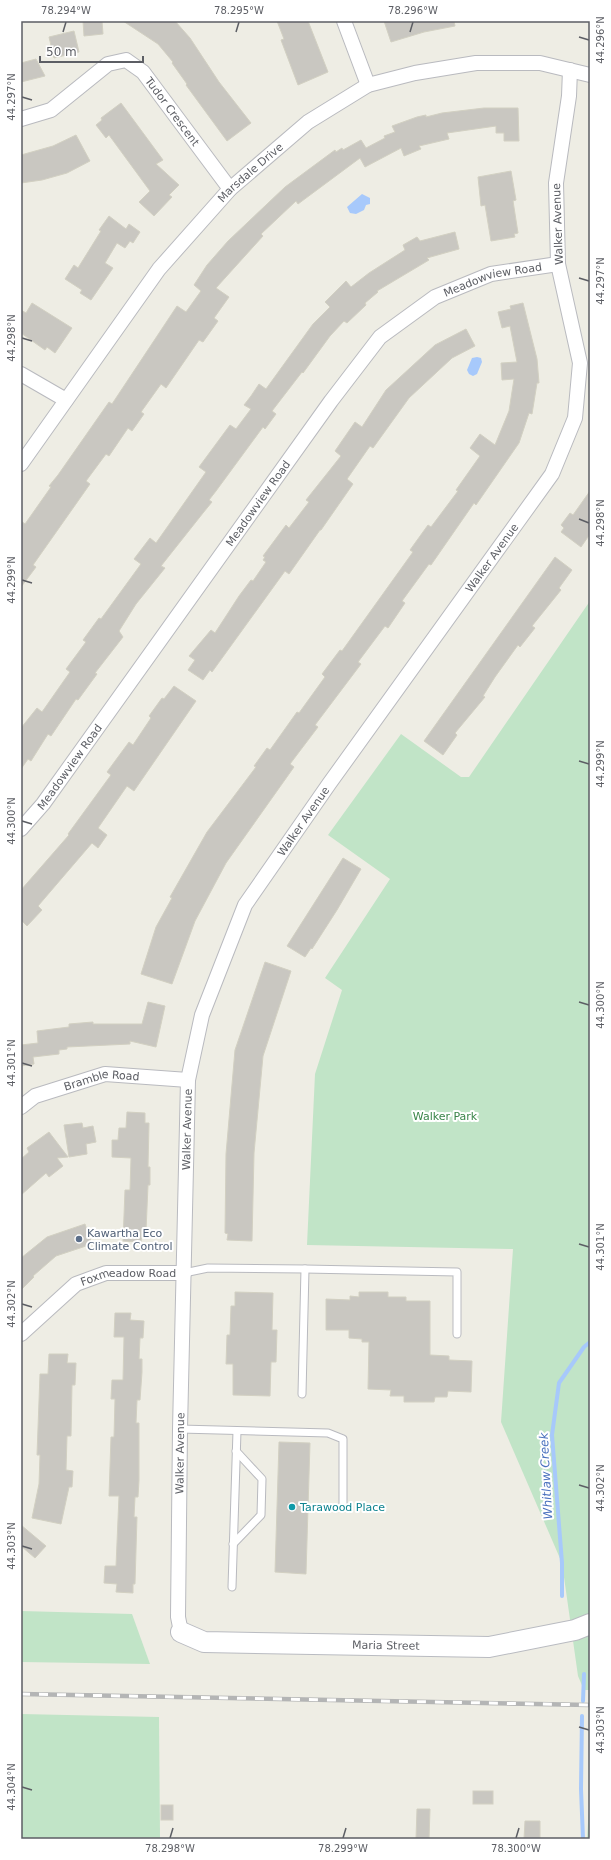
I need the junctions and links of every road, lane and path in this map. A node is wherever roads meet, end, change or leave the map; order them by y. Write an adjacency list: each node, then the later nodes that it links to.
1 (344, 21): 4 (street)
2 (570, 70): 3 (street, Marsdale Drive); 4 (street, Marsdale Drive); 7 (street, Walker Avenue)
3 (590, 75)
4 (368, 86): 6 (street, Marsdale Drive)
5 (21, 119): 6 (street, Tudor Crescent)
6 (230, 189): 9 (street, Marsdale Drive)
7 (558, 264): 11 (street, Meadowview Road); 12 (street, Walker Avenue)
8 (21, 374): 9 (street)
9 (66, 400): 10 (street, Marsdale Drive)
10 (21, 464)
11 (21, 829)
12 (188, 1080): 13 (street, Bramble Road); 15 (street, Walker Avenue)
13 (21, 1107)
14 (304, 1269): 15 (lane); 17 (lane); 18 (lane)
15 (184, 1273): 16 (street, Foxmeadow Road); 19 (street, Walker Avenue)
16 (21, 1334)
17 (457, 1334)
18 (302, 1394)
19 (180, 1429): 20 (lane); 26 (street, Walker Avenue)
20 (237, 1431): 21 (lane); 22 (lane)
21 (236, 1451): 23 (lane); 23 (lane)
22 (343, 1506)
23 (233, 1544): 24 (lane)
24 (232, 1587)
25 (590, 1624): 26 (street, Maria Street)
26 (181, 1632)

